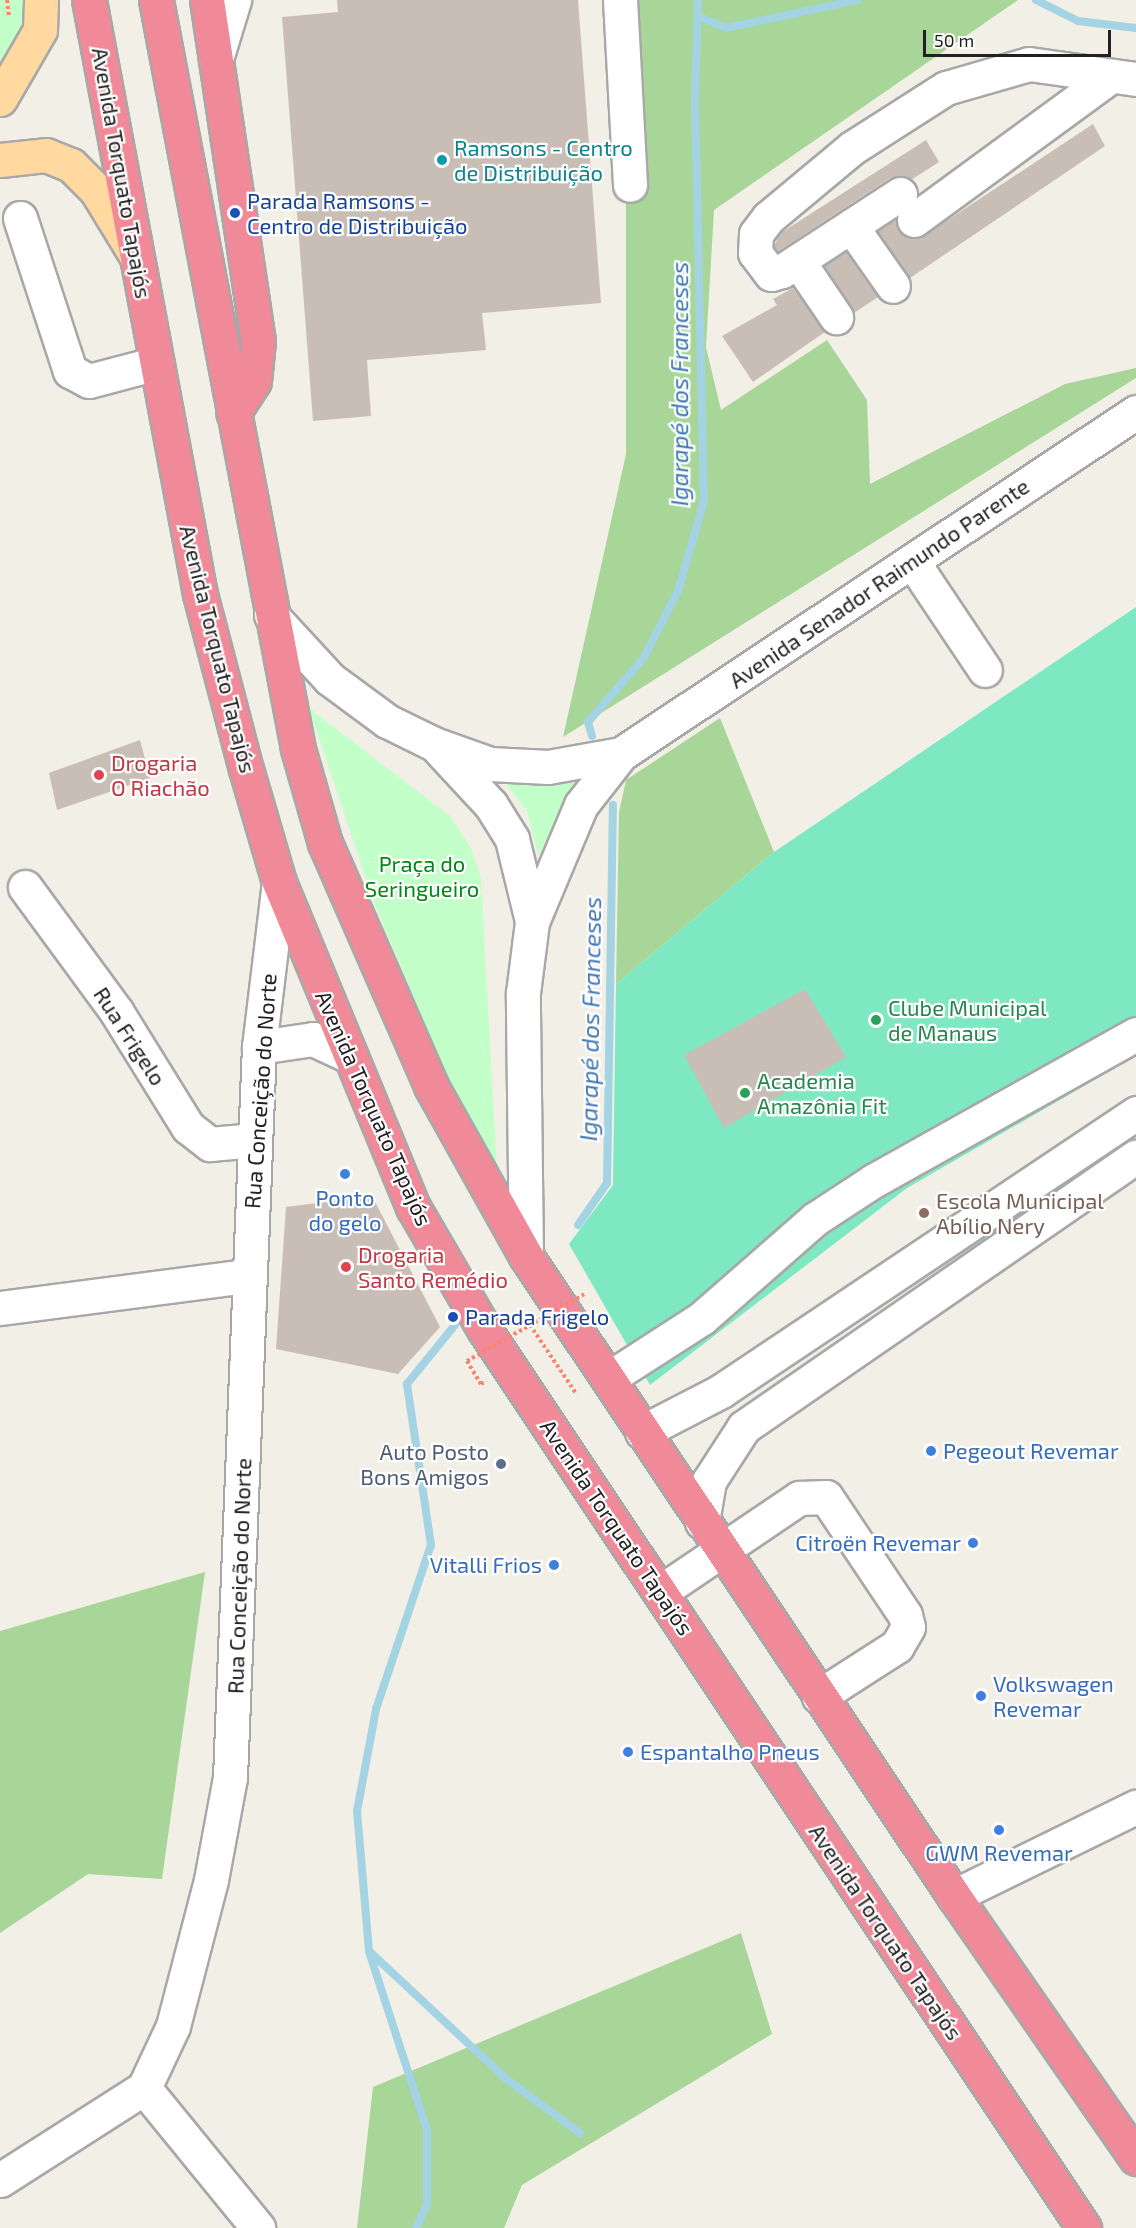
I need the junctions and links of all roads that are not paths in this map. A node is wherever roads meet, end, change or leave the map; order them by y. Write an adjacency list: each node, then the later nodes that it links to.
1 (41, 0): 9 (main road)
2 (90, 0): 14 (highway, Avenida Torquato Tapajós)
3 (156, 0): 20 (highway)
4 (207, 0): 7 (highway)
5 (234, 0): 7 (street)
6 (620, 0): 11 (street)
7 (216, 60): 20 (highway)
8 (1124, 77): 13 (street); 15 (street)
9 (0, 99)
10 (0, 160): 14 (main road)
11 (630, 185)
12 (20, 218): 18 (street)
13 (851, 226): 15 (street); 16 (street)
14 (135, 254): 18 (highway, Avenida Torquato Tapajós)
15 (798, 261): 17 (street)
16 (893, 285)
17 (836, 317)
18 (157, 363): 26 (highway, Avenida Torquato Tapajós)
19 (1136, 412): 21 (street, Avenida Senador Raimundo Parente)
20 (233, 413): 22 (highway)
21 (912, 561): 23 (street); 25 (street, Avenida Senador Raimundo Parente)
22 (271, 615): 24 (street, Avenida Senador Raimundo Parente); 35 (highway)
23 (986, 670)
24 (434, 744): 25 (street, Avenida Senador Raimundo Parente); 28 (street)
25 (621, 754): 28 (street, Avenida Senador Raimundo Parente)
26 (279, 882): 30 (street, Rua Conceição do Norte); 31 (highway, Avenida Torquato Tapajós)
27 (26, 887): 33 (street, Rua Frigelo)
28 (532, 922): 35 (street, Avenida Senador Raimundo Parente)
29 (1136, 1034): 40 (street)
30 (259, 1047): 31 (street); 33 (street, Rua Conceição do Norte)
31 (347, 1055): 44 (highway, Avenida Torquato Tapajós)
32 (1133, 1120): 37 (street)
33 (255, 1140): 36 (street, Rua Conceição do Norte)
34 (1136, 1157): 39 (street)
35 (526, 1256): 40 (highway)
36 (248, 1276): 38 (street); 48 (street, Rua Conceição do Norte)
37 (881, 1284): 39 (street); 41 (street)
38 (0, 1308)
39 (904, 1315): 42 (street)
40 (609, 1378): 41 (highway)
41 (642, 1432): 42 (highway)
42 (702, 1522): 43 (highway)
43 (720, 1550): 44 (street); 45 (highway); 45 (street)
44 (660, 1592): 52 (highway, Avenida Torquato Tapajós)
45 (819, 1696): 47 (highway)
46 (1136, 1807): 47 (street)
47 (954, 1896): 49 (highway)
48 (144, 2088): 50 (street); 51 (street)
49 (1136, 2158)
50 (0, 2180)
51 (258, 2228)
52 (1084, 2228)

